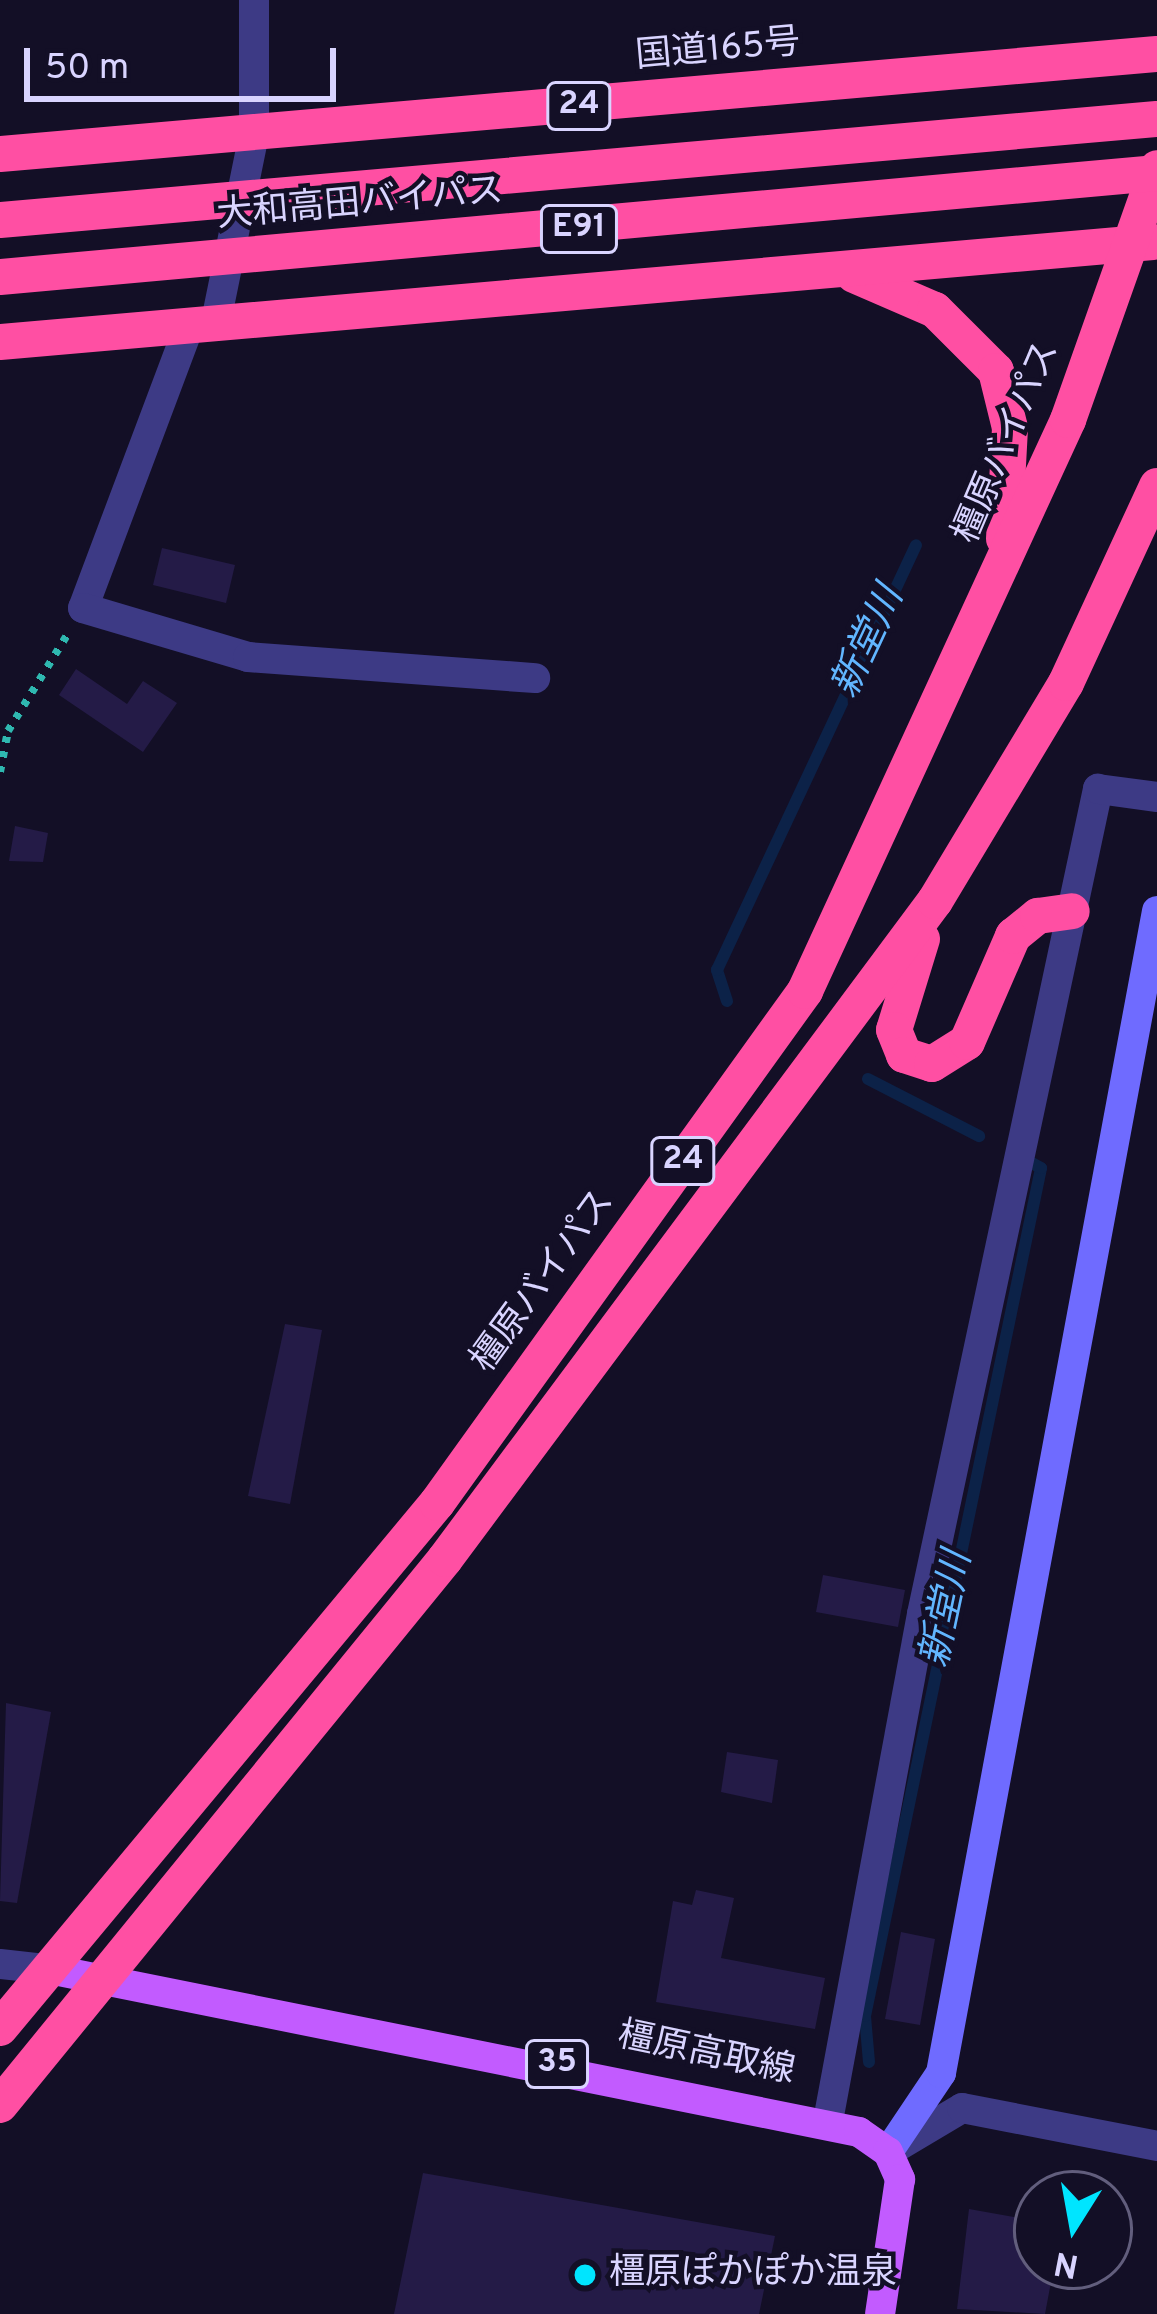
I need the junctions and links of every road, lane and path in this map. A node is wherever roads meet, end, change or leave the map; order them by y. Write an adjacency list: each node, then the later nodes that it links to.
1 (254, 0): 4 (street)
2 (1157, 54): 4 (highway, 国道165号 / 24)
3 (1157, 119): 7 (highway, 大和高田バイパス / E91, bridge)
4 (254, 135): 5 (highway, 国道165号 / 24); 11 (street)
5 (0, 154)
6 (1157, 171): 8 (highway, 橿原バイパス / 24); 10 (highway, 大和高田バイパス / E91, bridge)
7 (0, 220)
8 (1145, 243): 9 (highway); 14 (highway, 橿原バイパス / 24)
9 (836, 270): 11 (highway); 14 (highway)
10 (0, 277)
11 (202, 328): 12 (highway); 15 (street)
12 (0, 342)
13 (1157, 487): 19 (highway, 24)
14 (1003, 561): 23 (highway, 橿原バイパス / 24)
15 (83, 608): 16 (street); 17 (path)
16 (535, 678)
17 (0, 772)
18 (1157, 797): 20 (street)
19 (935, 902): 20 (highway); 24 (highway, 24)
20 (1072, 910): 27 (street)
21 (1157, 910): 29 (street)
22 (0, 1964): 23 (street)
23 (54, 1970): 24 (main road, 橿原高取線 / 35); 25 (highway, 橿原バイパス / 24)
24 (108, 1978): 26 (highway, 24); 27 (main road, 橿原高取線 / 35)
25 (0, 2028)
26 (0, 2105)
27 (828, 2121): 29 (main road, 橿原高取線 / 35)
28 (1157, 2146): 29 (street)
29 (888, 2152): 30 (main road)
30 (880, 2314)

